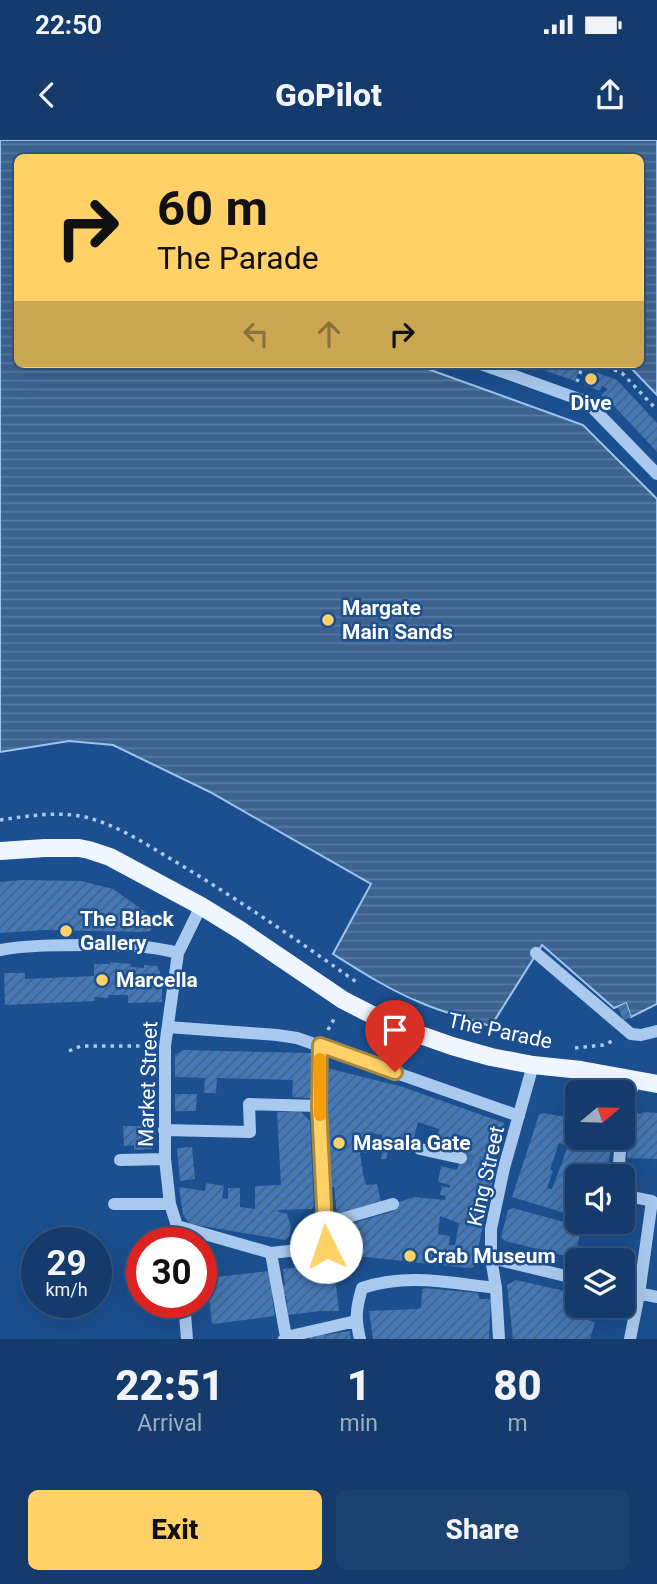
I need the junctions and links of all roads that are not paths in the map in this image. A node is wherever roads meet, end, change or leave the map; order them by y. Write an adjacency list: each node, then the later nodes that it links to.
1 (492, 368): 2 (street)
2 (657, 474)
3 (0, 851): 4 (main road, The Parade)
4 (201, 906): 6 (street, Market Street); 11 (main road, The Parade)
5 (0, 950): 6 (street)
6 (178, 953): 8 (street, Market Street)
7 (536, 953): 9 (street)
8 (168, 1027): 10 (street); 16 (street, Market Street)
9 (657, 1031)
10 (320, 1045): 14 (street); 15 (street)
11 (533, 1065): 12 (main road, The Parade); 15 (street, King Street)
12 (635, 1080): 13 (main road, The Parade)
13 (657, 1084)
14 (319, 1106): 16 (street); 25 (street)
15 (519, 1116): 28 (street, King Street)
16 (164, 1130): 19 (street, Market Street)
17 (420, 1149): 18 (street)
18 (461, 1158)
19 (165, 1159): 20 (street); 23 (street, Market Street)
20 (120, 1160)
21 (635, 1197): 32 (street)
22 (114, 1204): 23 (street)
23 (170, 1204): 26 (street, Market Street)
24 (393, 1204): 25 (street)
25 (324, 1224): 27 (street)
26 (177, 1226): 27 (street)
27 (271, 1253): 36 (street)
28 (491, 1258): 29 (street); 30 (street, King Street)
29 (565, 1276)
30 (496, 1288): 35 (street); 39 (street, King Street)
31 (635, 1293): 32 (street)
32 (639, 1294): 33 (street); 40 (street)
33 (657, 1297)
34 (185, 1318): 37 (street)
35 (356, 1321): 36 (street); 38 (street)
36 (285, 1338)
37 (187, 1339)
38 (360, 1339)
39 (499, 1339)
40 (630, 1339)

